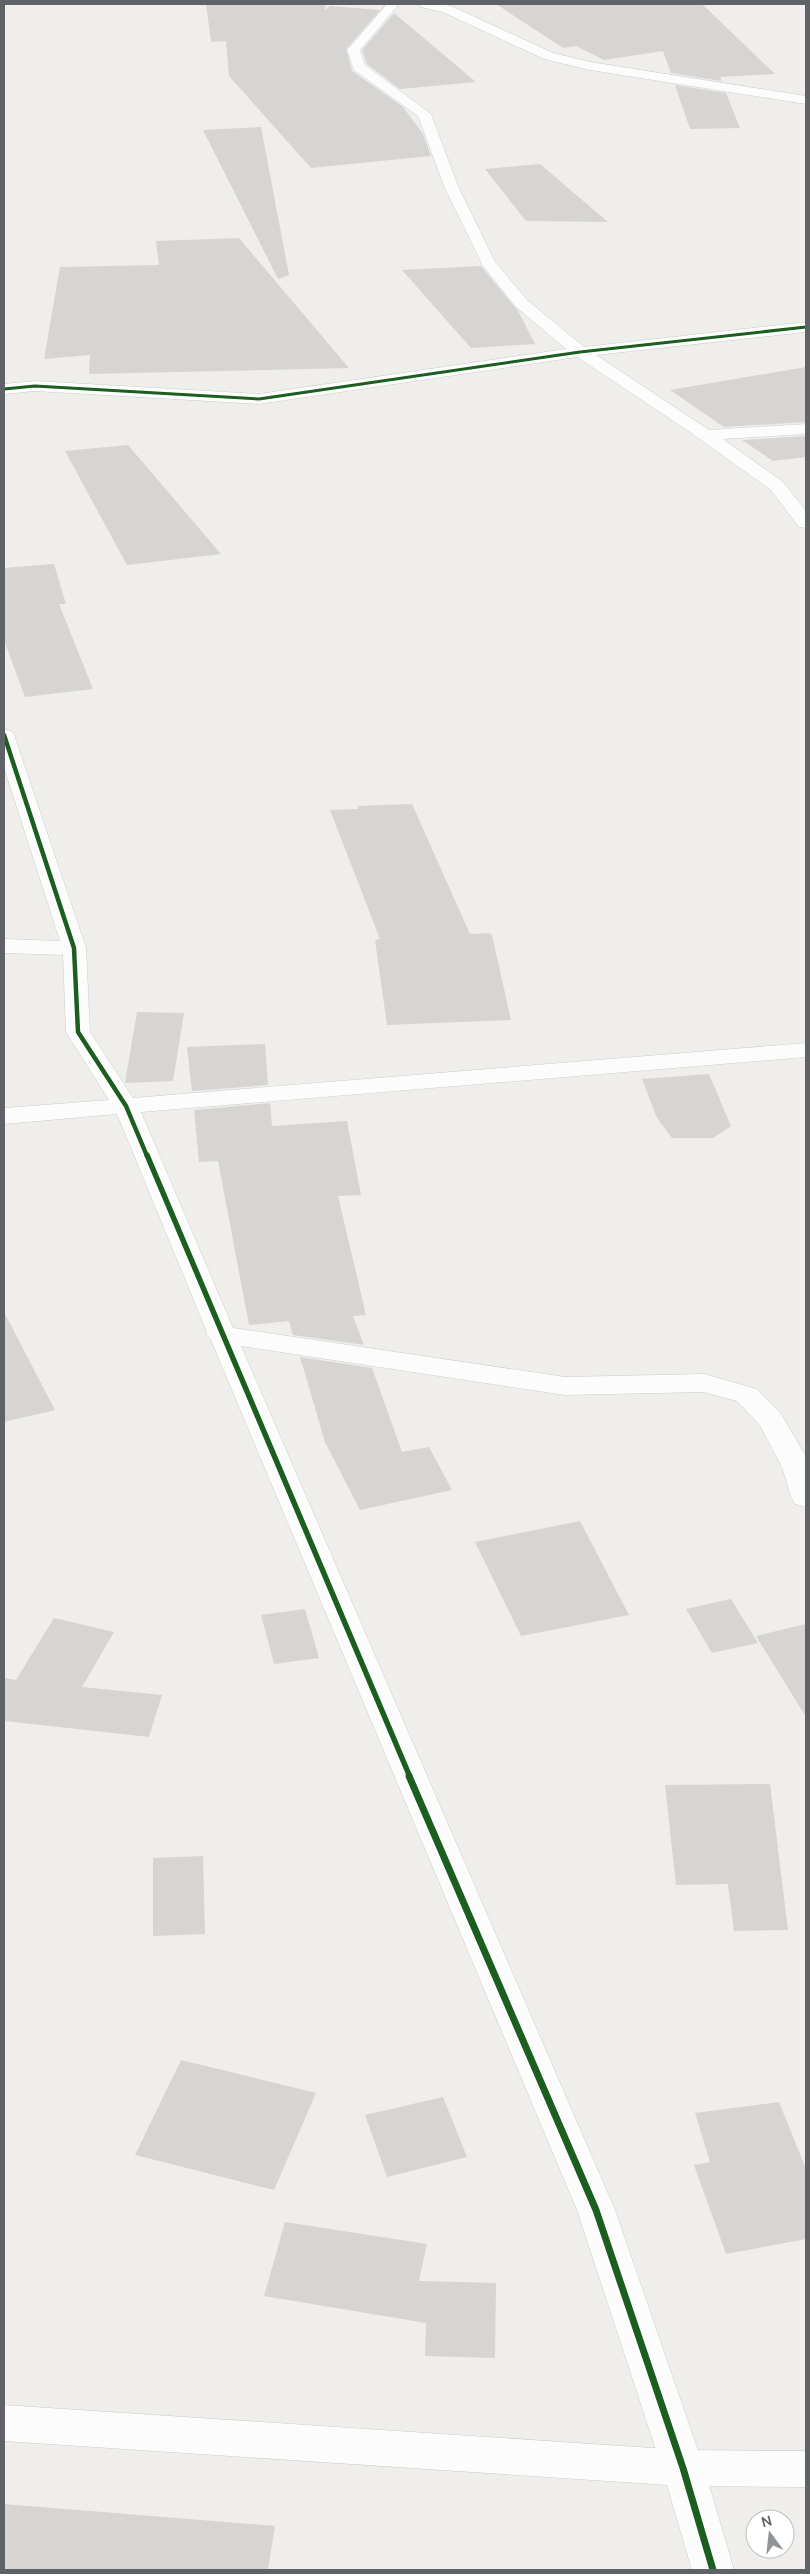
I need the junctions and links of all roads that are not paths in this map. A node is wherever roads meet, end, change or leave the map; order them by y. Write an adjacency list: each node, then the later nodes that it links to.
1 (392, 4): 5 (street)
2 (425, 4): 3 (street)
3 (806, 100)
4 (806, 327): 5 (street)
5 (580, 352): 6 (street); 8 (street)
6 (4, 389)
7 (806, 429): 8 (street)
8 (707, 435): 9 (street)
9 (806, 523)
10 (4, 734): 12 (street)
11 (4, 946): 12 (street)
12 (74, 948): 14 (street)
13 (806, 1050): 14 (street)
14 (126, 1106): 15 (street); 16 (street)
15 (4, 1116)
16 (220, 1334): 17 (street); 19 (street)
17 (806, 1497)
18 (4, 2423): 19 (street)
19 (683, 2468): 20 (street); 21 (street)
20 (806, 2470)
21 (713, 2570)

